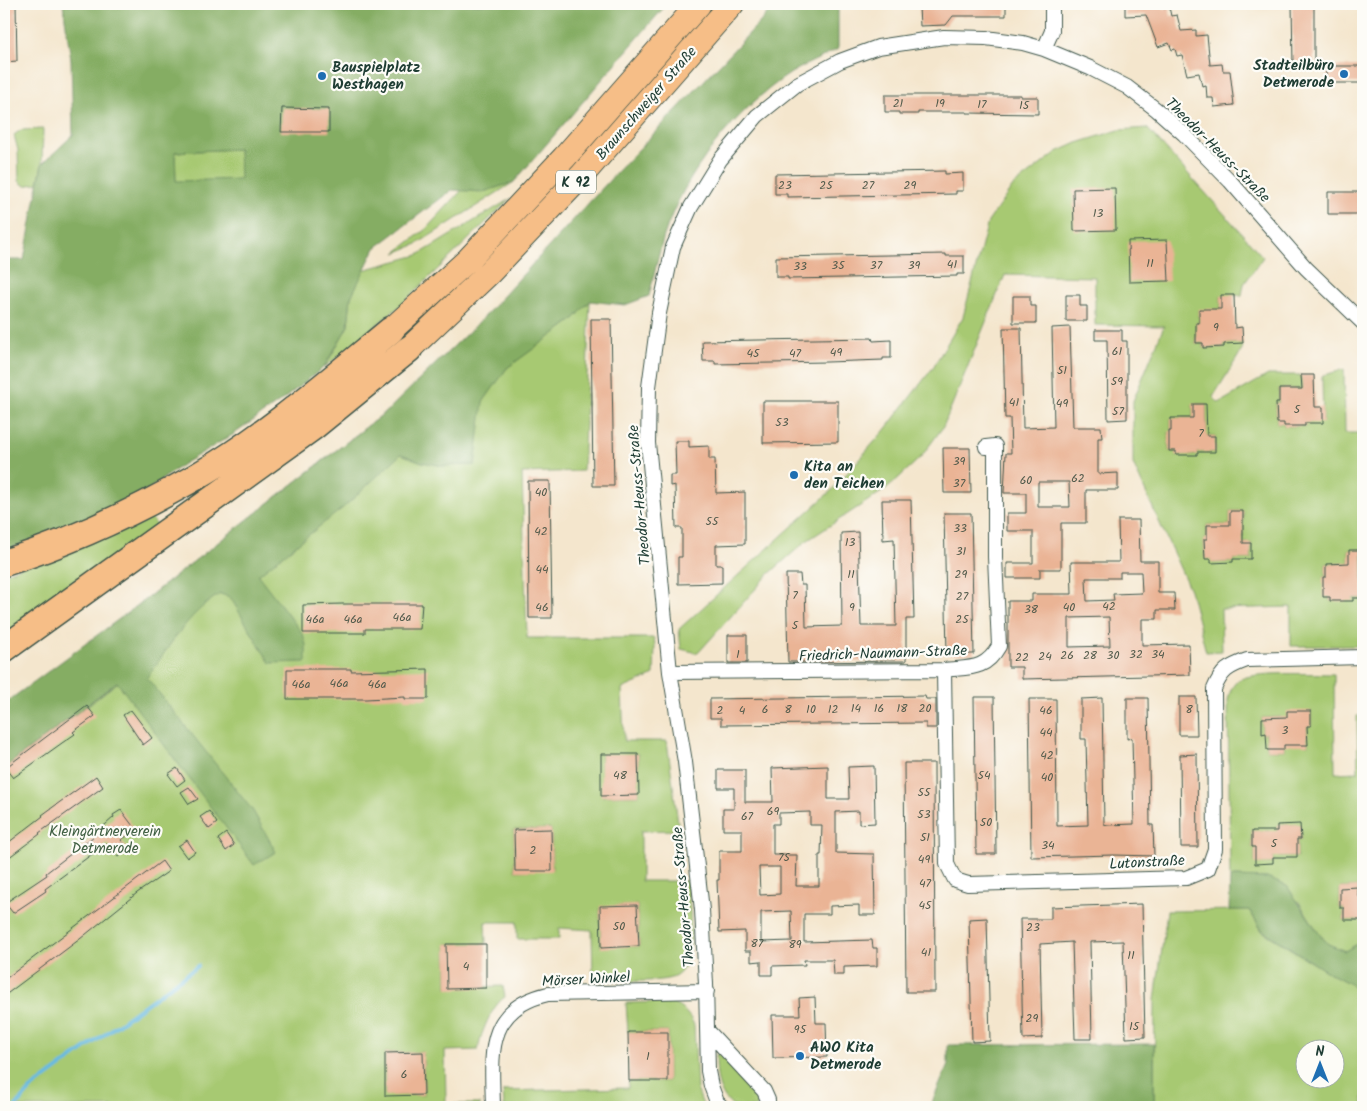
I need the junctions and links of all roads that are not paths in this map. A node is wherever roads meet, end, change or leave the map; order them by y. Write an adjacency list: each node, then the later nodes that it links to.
1 (699, 4): 6 (highway, Braunschweiger Straße / K 92)
2 (732, 4): 7 (highway, Braunschweiger Straße / K 92)
3 (1052, 4): 4 (street)
4 (1044, 49): 5 (street, Theodor-Heuss-Straße); 13 (street, Theodor-Heuss-Straße)
5 (1363, 323)
6 (391, 330): 9 (highway)
7 (409, 349): 10 (highway)
8 (986, 446): 12 (street, Friedrich-Naumann-Straße)
9 (4, 563)
10 (4, 650)
11 (1363, 658): 12 (street, Lutonstraße)
12 (944, 670): 13 (street, Friedrich-Naumann-Straße)
13 (670, 672): 14 (street, Theodor-Heuss-Straße)
14 (707, 991): 15 (street, Theodor-Heuss-Straße); 16 (street, Mörser Winkel)
15 (707, 1030): 17 (street, Theodor-Heuss-Straße); 18 (street)
16 (493, 1107)
17 (722, 1107)
18 (767, 1107)

